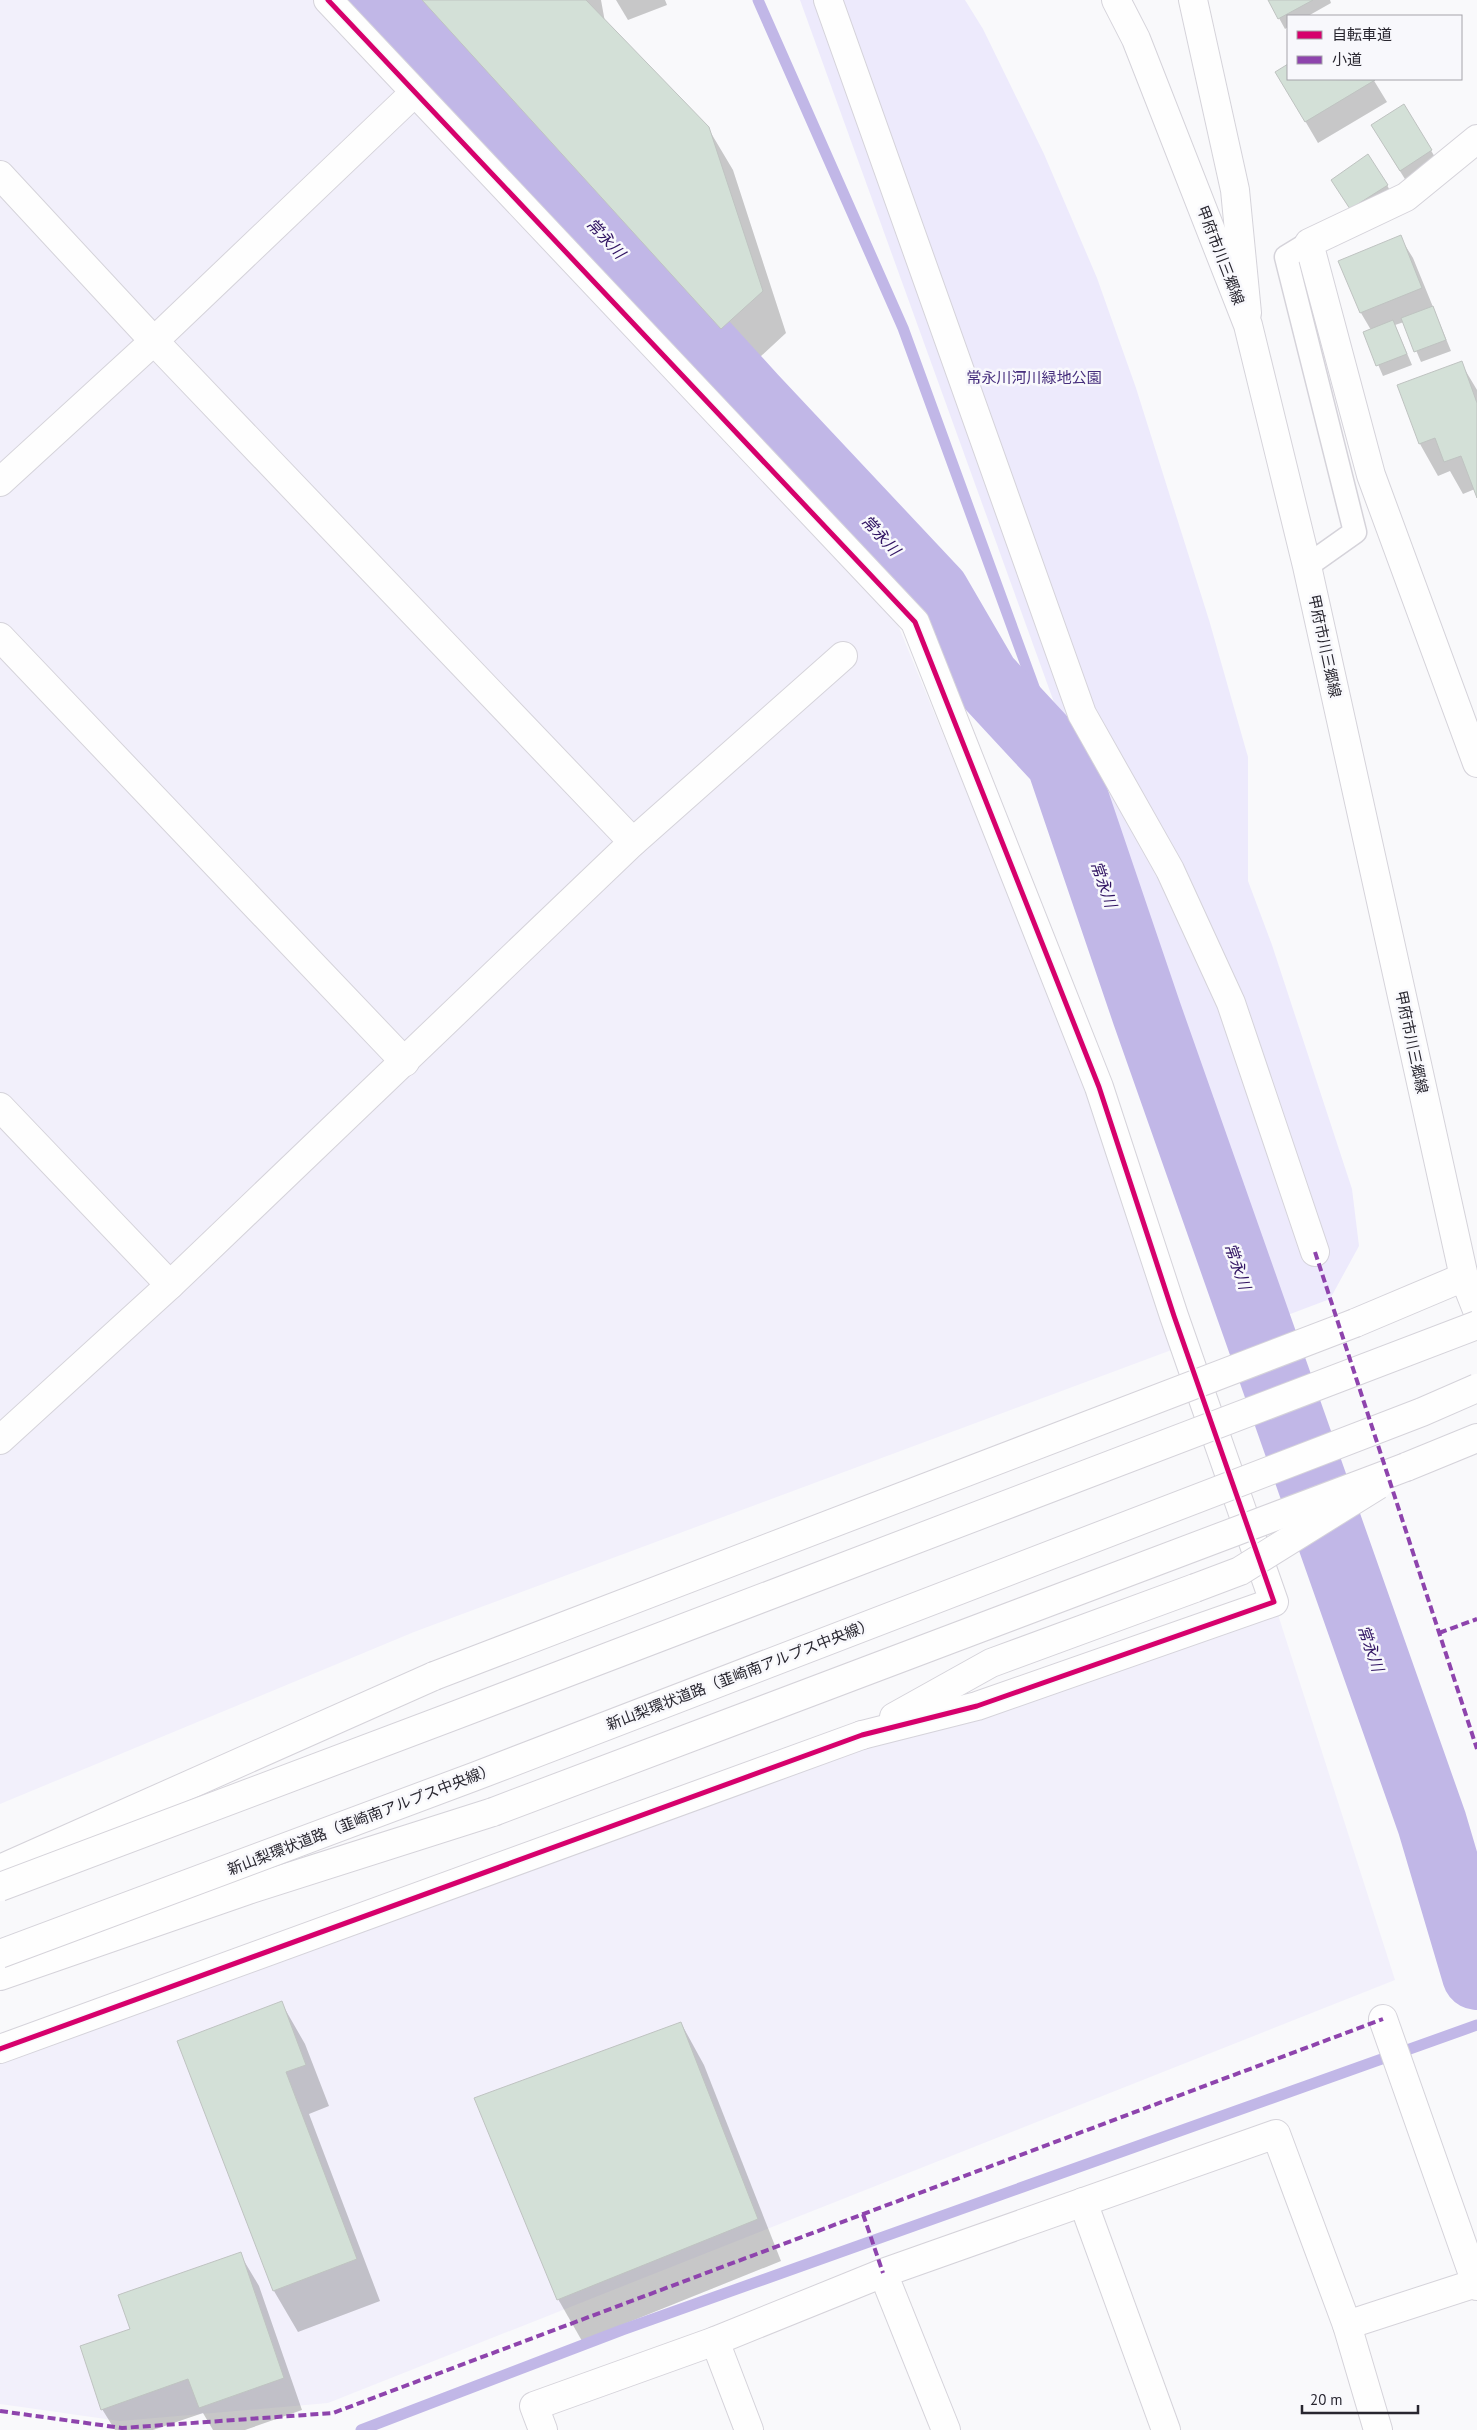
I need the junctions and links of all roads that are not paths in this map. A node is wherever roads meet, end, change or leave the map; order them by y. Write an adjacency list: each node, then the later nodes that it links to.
1 (328, 0): 5 (main road)
2 (828, 0): 19 (main road)
3 (1116, 0): 9 (main road, 甲府市川三郷線)
4 (1194, 0): 9 (main road)
5 (414, 93): 10 (main road); 28 (main road)
6 (1477, 139): 8 (main road)
7 (0, 175): 10 (main road)
8 (1309, 243): 12 (lane); 15 (main road)
9 (1248, 325): 12 (main road, 甲府市川三郷線)
10 (154, 341): 11 (main road); 16 (main road)
11 (0, 482)
12 (1307, 566): 20 (main road, 甲府市川三郷線)
13 (0, 637): 17 (main road)
14 (843, 656): 16 (main road)
15 (1477, 764)
16 (633, 842): 17 (main road)
17 (405, 1062): 21 (main road)
18 (0, 1107): 21 (main road)
19 (1315, 1252)
20 (1471, 1274): 22 (main road, 甲府市川三郷線); 29 (main road, bridge)
21 (170, 1285): 26 (main road)
22 (1477, 1310)
23 (1477, 1325): 30 (main road, bridge)
24 (1477, 1388): 31 (main road, 新山梨環状道路（韮崎南アルプス中央線）, bridge)
25 (1477, 1438): 27 (main road)
26 (0, 1440)
27 (1406, 1467): 28 (main road, bridge); 32 (main road, bridge)
28 (862, 1735): 34 (main road)
29 (0, 1869)
30 (0, 1887)
31 (0, 1954)
32 (0, 1976)
33 (1383, 2019): 37 (main road)
34 (0, 2049)
35 (1083, 2202): 36 (main road); 38 (main road); 43 (main road)
36 (883, 2273): 39 (main road); 42 (main road)
37 (1476, 2284): 38 (main road)
38 (1347, 2325): 44 (main road)
39 (715, 2341): 40 (main road); 41 (main road)
40 (543, 2430)
41 (749, 2430)
42 (946, 2430)
43 (1166, 2430)
44 (1378, 2430)

